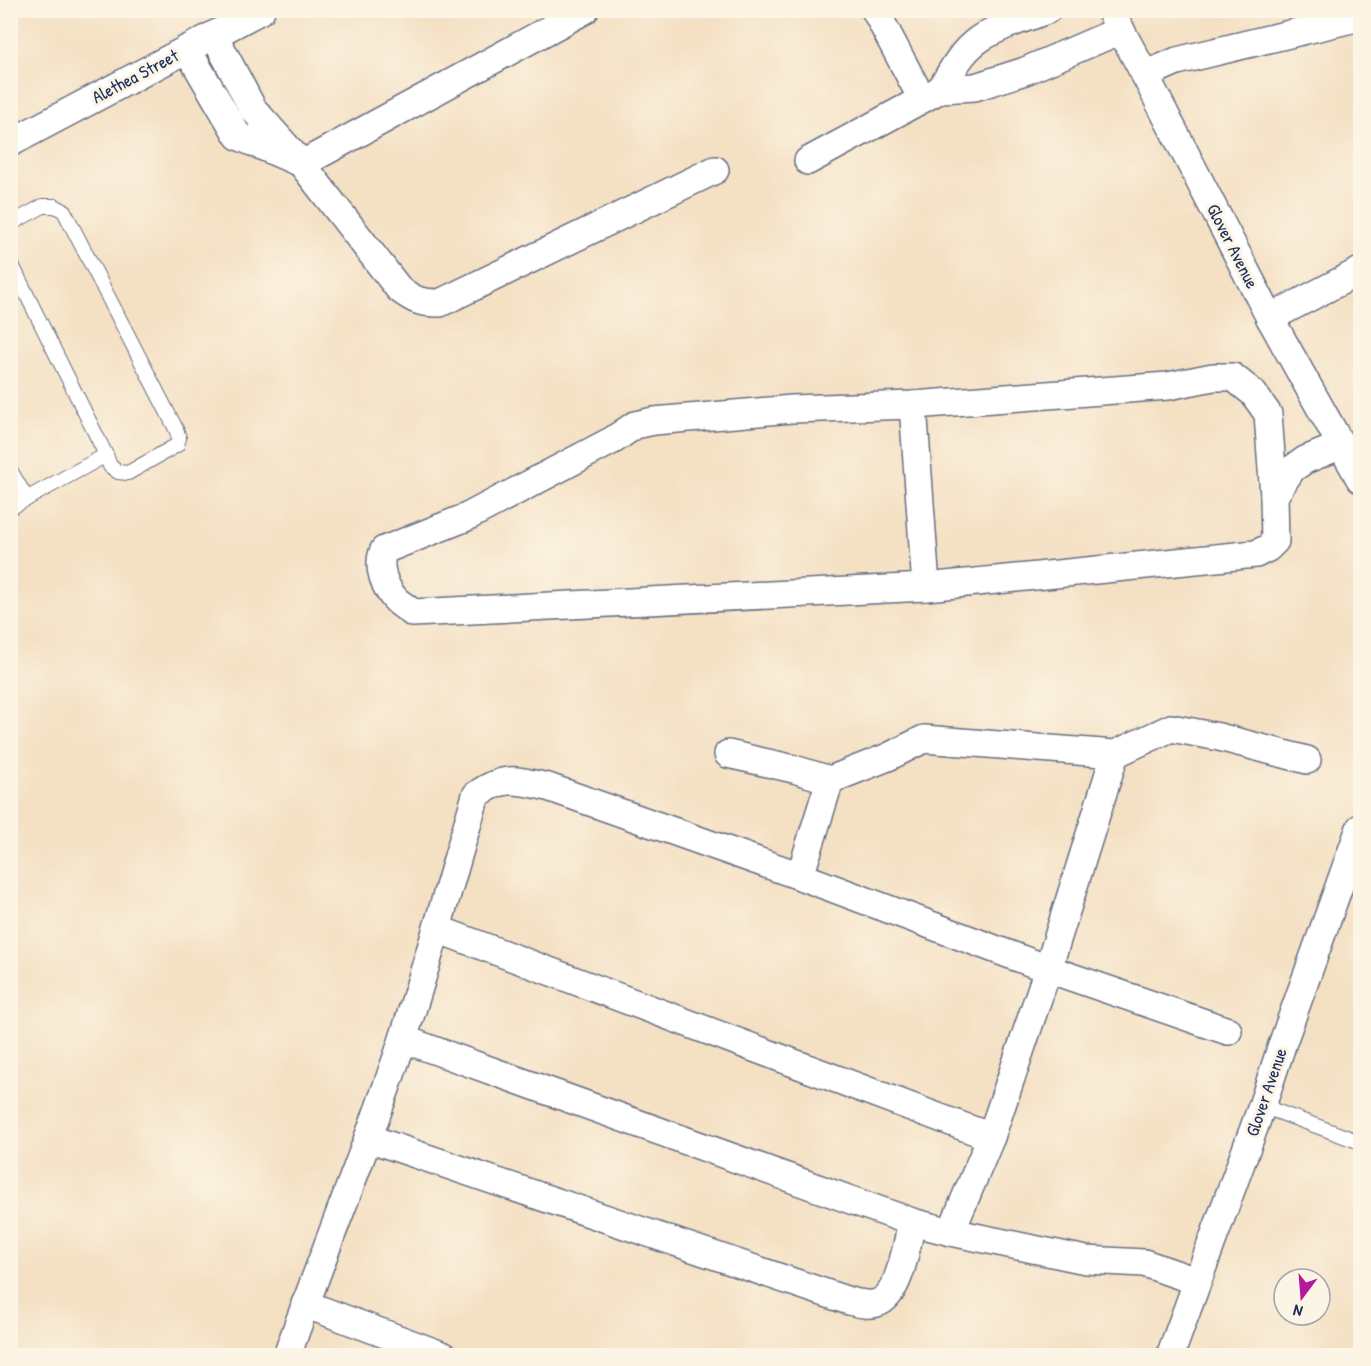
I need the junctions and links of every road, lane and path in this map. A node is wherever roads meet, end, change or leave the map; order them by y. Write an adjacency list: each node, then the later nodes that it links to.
1 (261, 10): 7 (street, Alethea Street)
2 (585, 10): 13 (street)
3 (875, 10): 10 (street)
4 (1047, 10): 10 (street)
5 (1360, 17): 9 (street)
6 (1115, 20): 9 (street, Glover Avenue); 10 (street)
7 (214, 35): 8 (street, Alethea Street); 13 (street)
8 (187, 49): 11 (street, Alethea Street); 13 (street)
9 (1145, 75): 18 (street, Glover Avenue)
10 (931, 94): 12 (street)
11 (10, 143)
12 (808, 161)
13 (302, 164): 14 (street)
14 (715, 170)
15 (10, 224): 21 (lane)
16 (10, 261): 21 (lane)
17 (1360, 271): 18 (street)
18 (1270, 318): 20 (street, Glover Avenue)
19 (913, 405): 24 (street); 27 (street); 27 (street)
20 (1342, 445): 23 (street, Glover Avenue); 24 (street)
21 (106, 455): 25 (lane)
22 (10, 471): 25 (lane)
23 (1360, 479)
24 (1274, 496): 27 (street)
25 (27, 499): 26 (lane)
26 (10, 508)
27 (926, 587)
28 (728, 754): 31 (street)
29 (1115, 754): 30 (street); 31 (street); 35 (street)
30 (1308, 760)
31 (830, 780): 33 (street)
32 (1360, 828): 38 (street, Glover Avenue)
33 (800, 876): 34 (street); 35 (street)
34 (437, 929): 37 (street); 39 (street)
35 (1048, 969): 36 (street); 39 (street)
36 (1228, 1031)
37 (403, 1039): 40 (street); 42 (street)
38 (1262, 1106): 41 (lane); 44 (street, Glover Avenue)
39 (991, 1137): 43 (street)
40 (369, 1138): 42 (street); 45 (street)
41 (1360, 1142)
42 (912, 1222): 43 (street)
43 (951, 1232): 44 (street)
44 (1196, 1281): 48 (street, Glover Avenue)
45 (305, 1304): 46 (street); 47 (street)
46 (287, 1356)
47 (444, 1356)
48 (1170, 1356)

